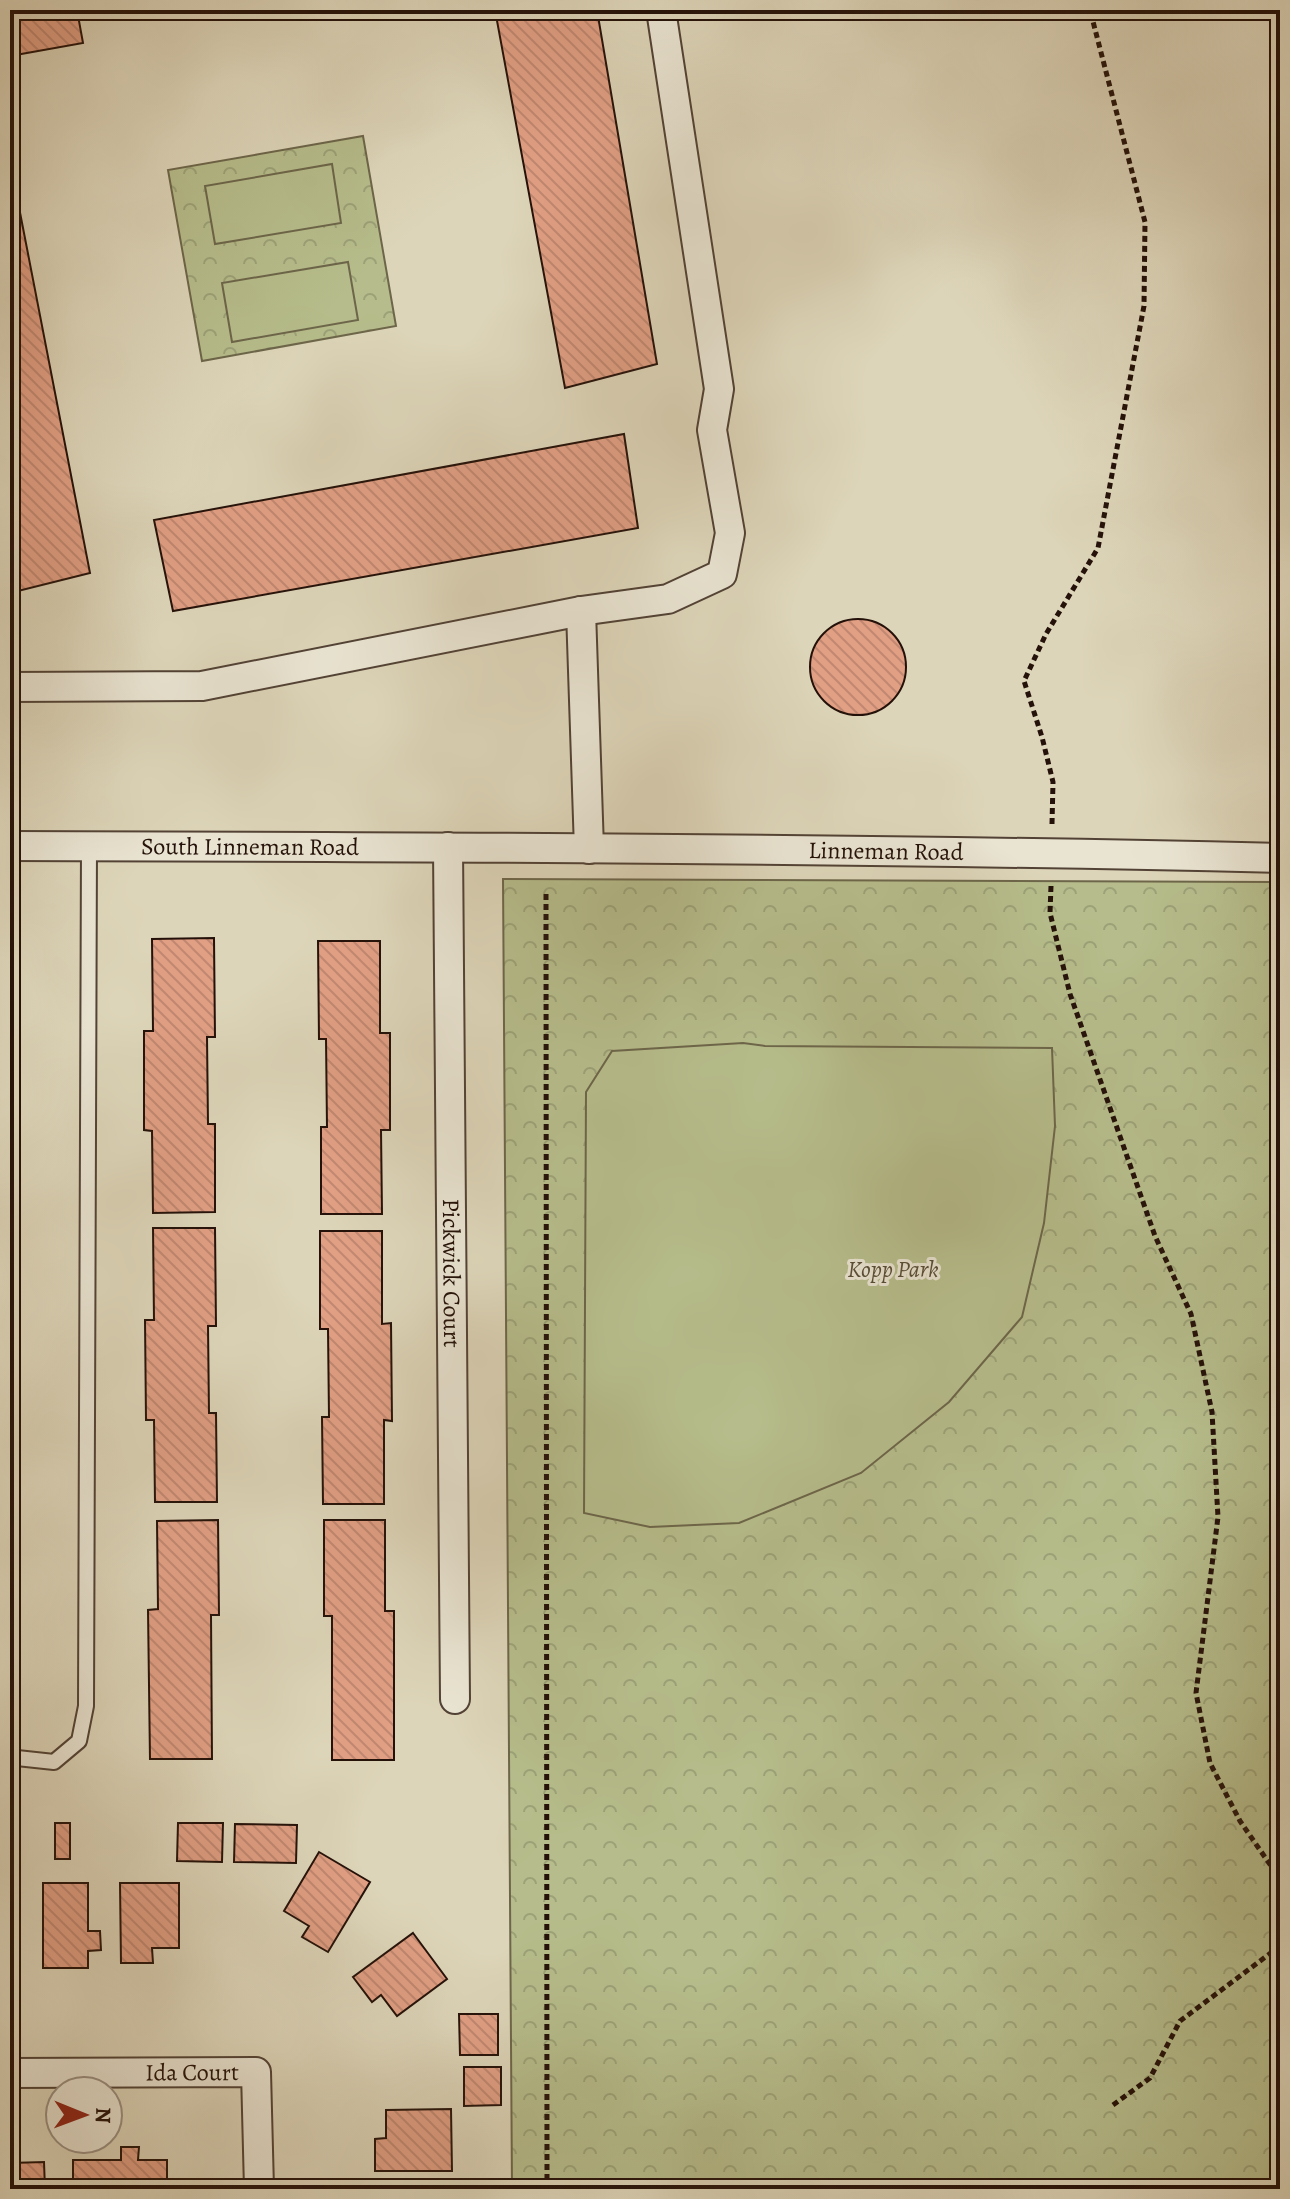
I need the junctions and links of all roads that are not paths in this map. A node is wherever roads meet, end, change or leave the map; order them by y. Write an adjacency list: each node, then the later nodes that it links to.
1 (661, 10): 2 (street)
2 (581, 611): 3 (street); 8 (street)
3 (10, 687)
4 (10, 846): 5 (street, South Linneman Road)
5 (89, 846): 6 (street, South Linneman Road); 11 (lane)
6 (448, 847): 7 (street, South Linneman Road); 10 (street, Pickwick Court)
7 (490, 847): 8 (street, Linneman Road)
8 (589, 849): 9 (street, Linneman Road)
9 (1280, 858)
10 (455, 1699)
11 (10, 1753)
12 (10, 2073): 13 (street, Ida Court)
13 (259, 2189)

